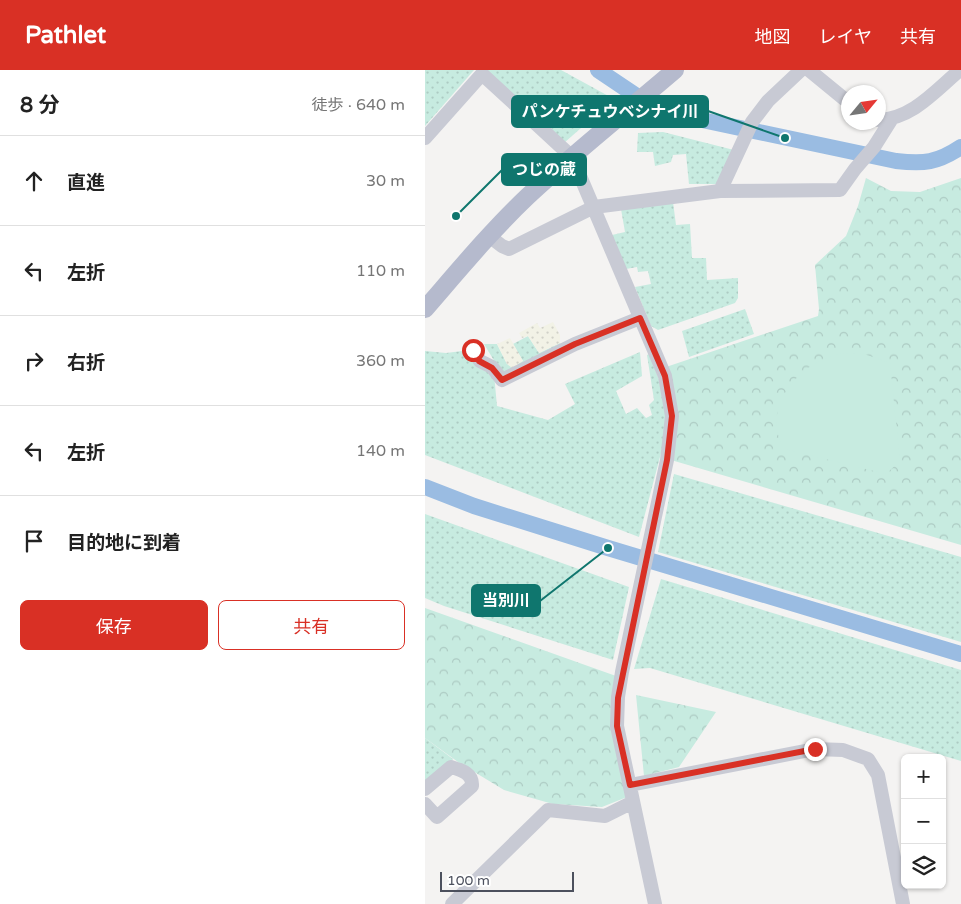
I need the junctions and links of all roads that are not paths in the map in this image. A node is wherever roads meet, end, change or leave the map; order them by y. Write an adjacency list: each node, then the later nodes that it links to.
1 (675, 70): 9 (main road)
2 (801, 70): 10 (street)
3 (809, 70): 5 (street)
4 (959, 70): 6 (street)
5 (841, 96)
6 (886, 120)
7 (881, 130): 10 (street)
8 (425, 138): 9 (street)
9 (572, 157): 11 (street); 12 (main road)
10 (720, 191): 11 (street)
11 (594, 207): 12 (street); 14 (street)
12 (489, 236): 13 (main road)
13 (425, 309)
14 (640, 318): 15 (street); 16 (street)
15 (473, 350)
16 (630, 785): 18 (street); 22 (street)
17 (425, 789): 19 (street)
18 (633, 802): 20 (street); 21 (street)
19 (425, 804)
20 (452, 904)
21 (655, 904)
22 (903, 904)

